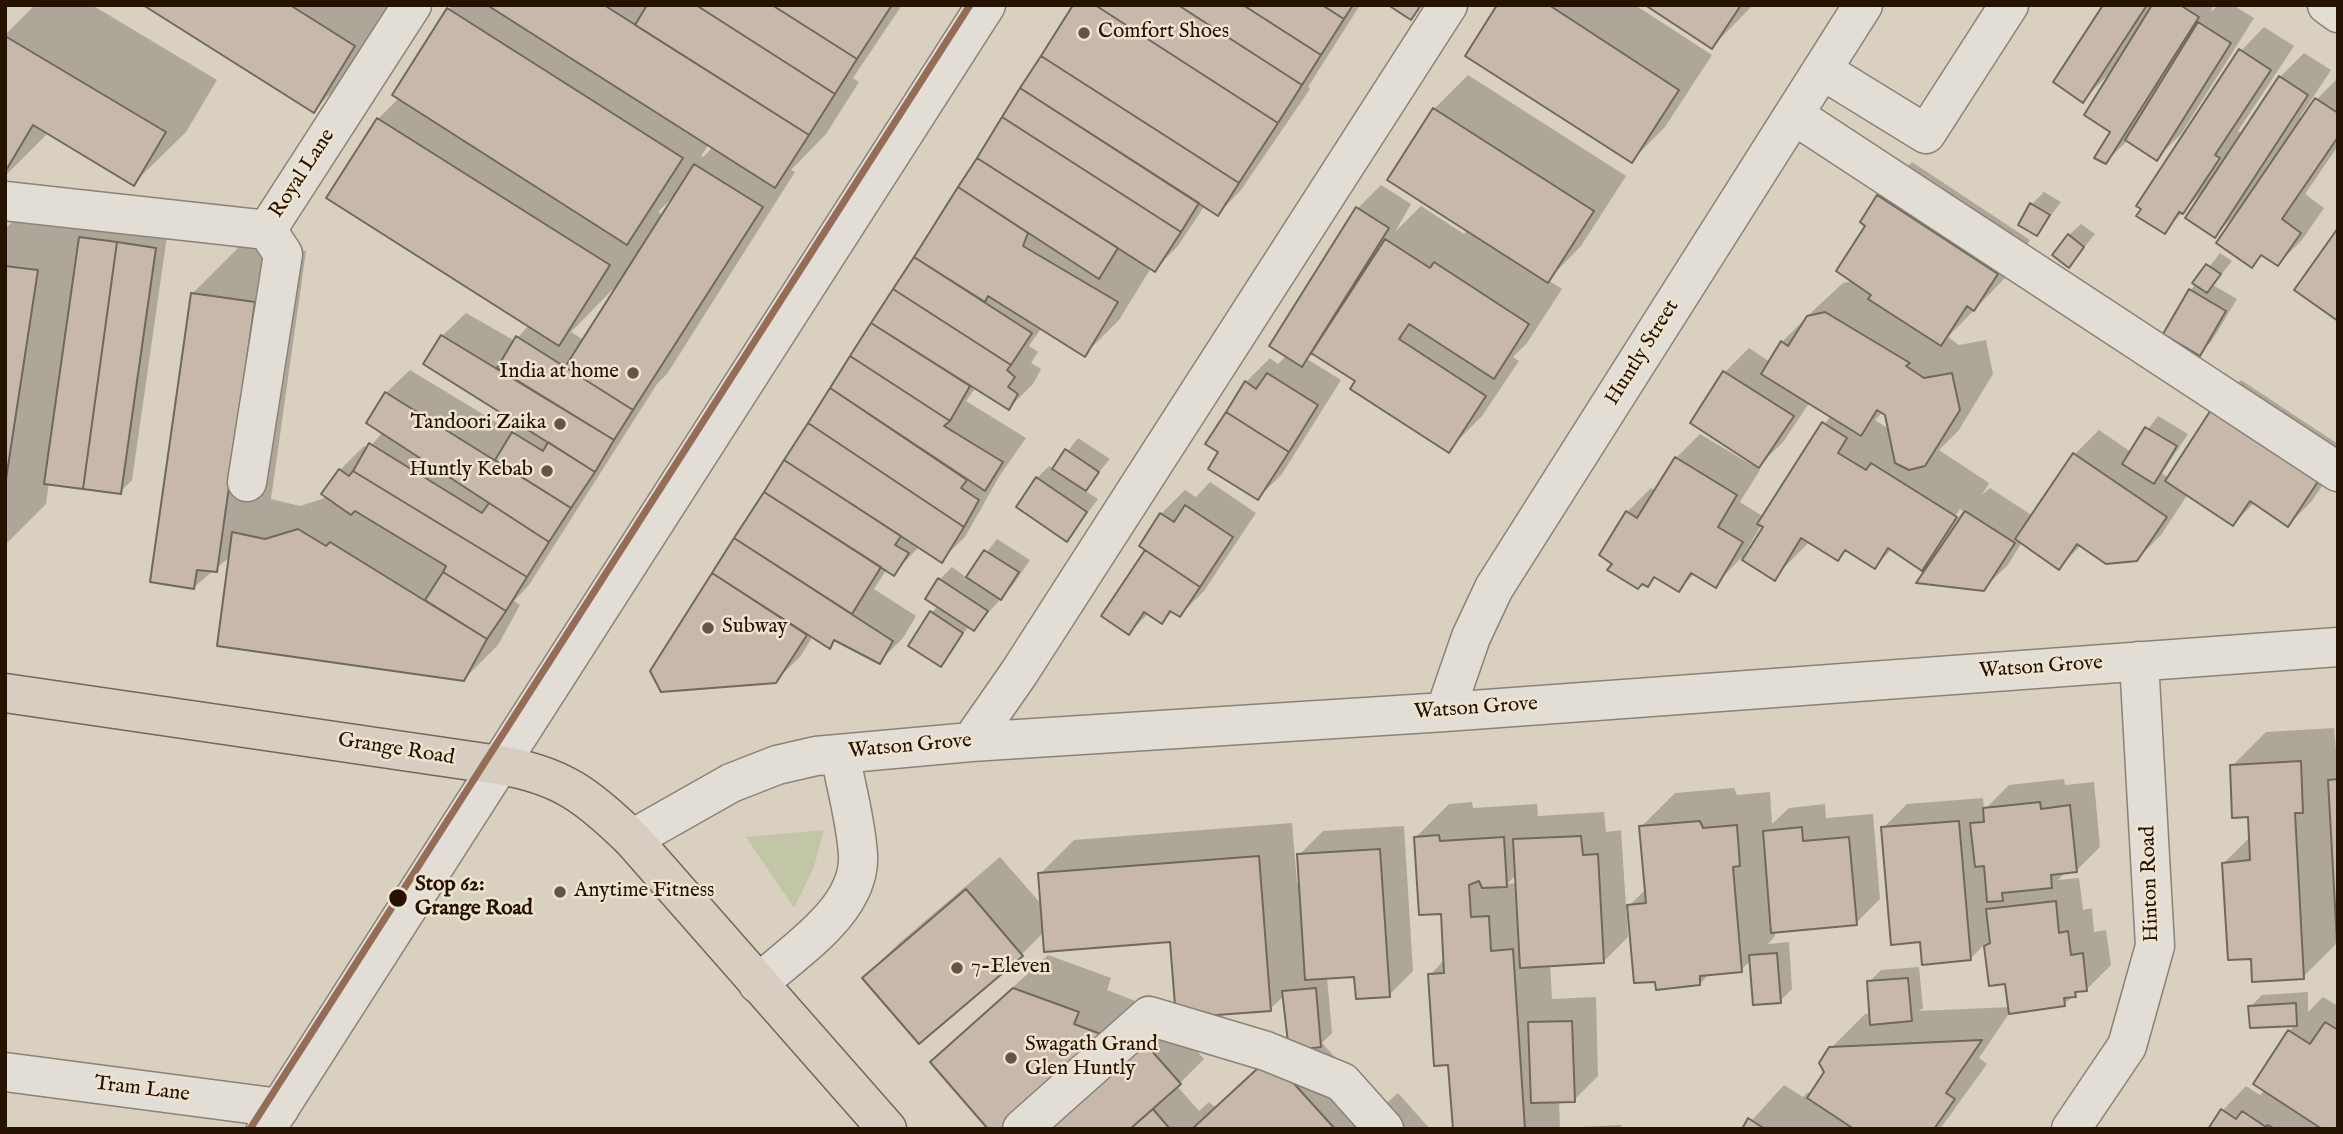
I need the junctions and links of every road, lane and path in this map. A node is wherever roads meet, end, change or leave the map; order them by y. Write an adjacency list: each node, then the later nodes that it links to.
1 (412, 5): 11 (street, Royal Lane)
2 (986, 5): 20 (street)
3 (1448, 5): 18 (street)
4 (1863, 5): 8 (street, Huntly Street)
5 (2009, 5): 8 (street)
6 (2327, 5): 7 (street)
7 (2338, 13)
8 (1822, 70): 9 (street, Huntly Street)
9 (1794, 115): 12 (street); 17 (street, Huntly Street)
10 (5, 201): 11 (street)
11 (267, 230): 13 (street, Royal Lane)
12 (2338, 472)
13 (247, 482)
14 (2338, 647): 15 (street, Watson Grove)
15 (2139, 661): 17 (street, Watson Grove); 28 (street, Hinton Road)
16 (5, 693): 20 (main road, Grange Road)
17 (1445, 712): 18 (street, Watson Grove)
18 (971, 742): 19 (street, Watson Grove)
19 (840, 754): 21 (street, Watson Grove); 22 (street)
20 (499, 765): 21 (main road, Grange Road); 24 (street)
21 (632, 839): 22 (main road, Grange Road)
22 (758, 984): 25 (main road, Grange Road)
23 (5, 1072): 24 (street, Tram Lane)
24 (273, 1118)
25 (887, 1129)
26 (1022, 1129): 27 (street)
27 (1384, 1129)
28 (2071, 1129)

